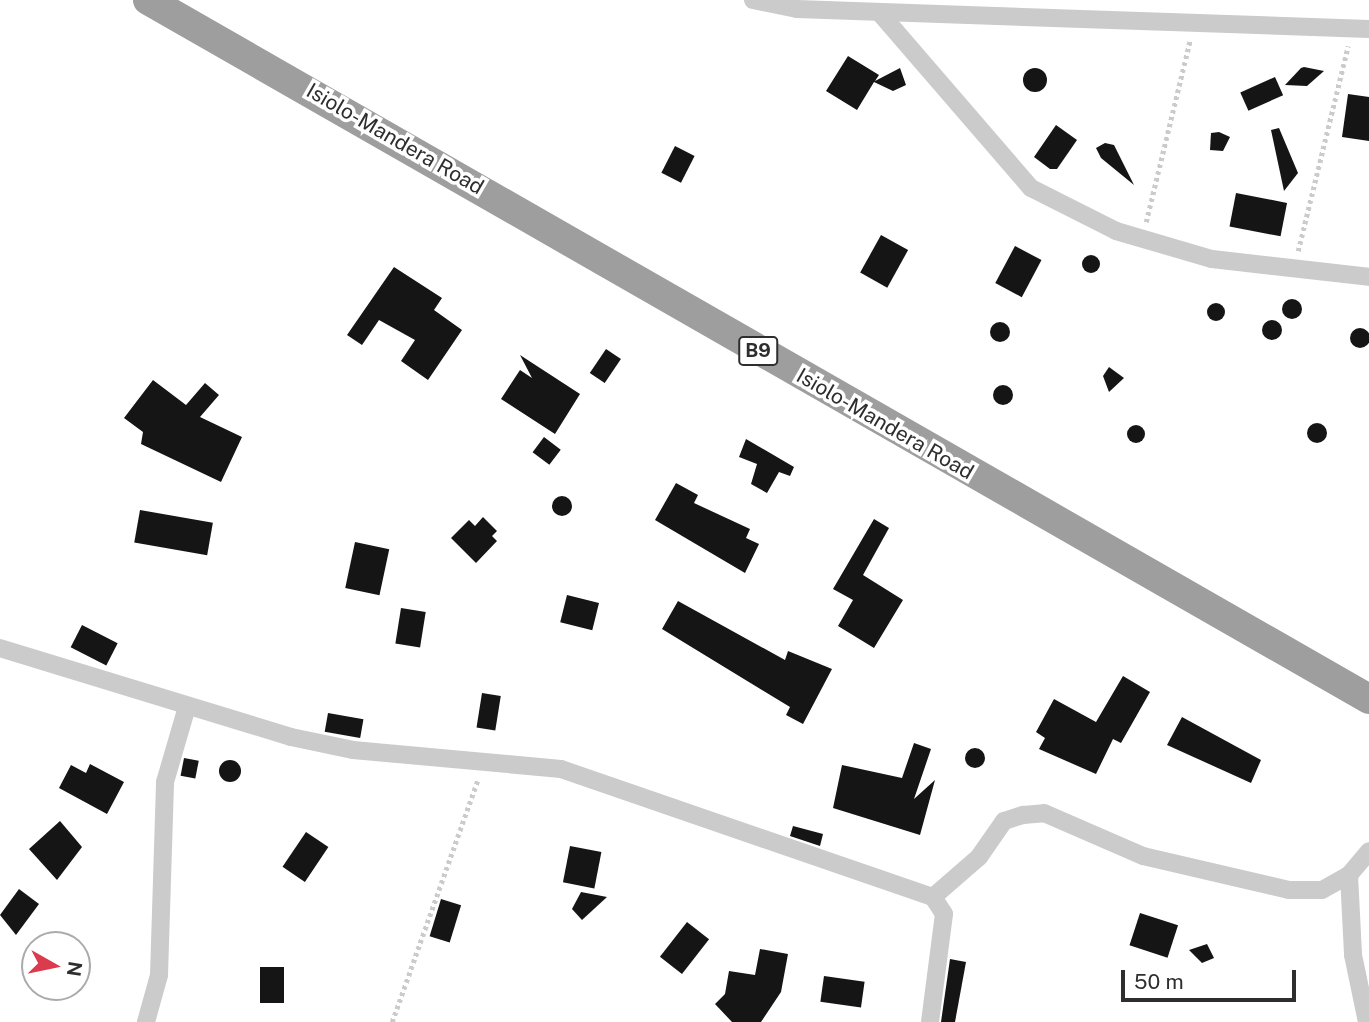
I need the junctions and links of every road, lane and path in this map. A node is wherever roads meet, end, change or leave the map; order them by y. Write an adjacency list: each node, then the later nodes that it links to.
1 (148, 0): 10 (highway, Isiolo-Mandera Road / B9)
2 (753, 0): 3 (street)
3 (879, 12): 4 (street); 6 (street)
4 (1194, 22): 5 (street); 6 (path)
5 (1361, 28): 7 (path)
6 (1142, 237): 7 (street)
7 (1292, 270): 8 (street)
8 (1369, 277)
9 (0, 648): 11 (street)
10 (1369, 699)
11 (186, 710): 12 (street); 16 (street)
12 (485, 760): 15 (street); 17 (path)
13 (1369, 851): 14 (street)
14 (1349, 875): 15 (street); 19 (street)
15 (933, 897): 18 (street)
16 (146, 1022)
17 (392, 1022)
18 (930, 1022)
19 (1367, 1022)

